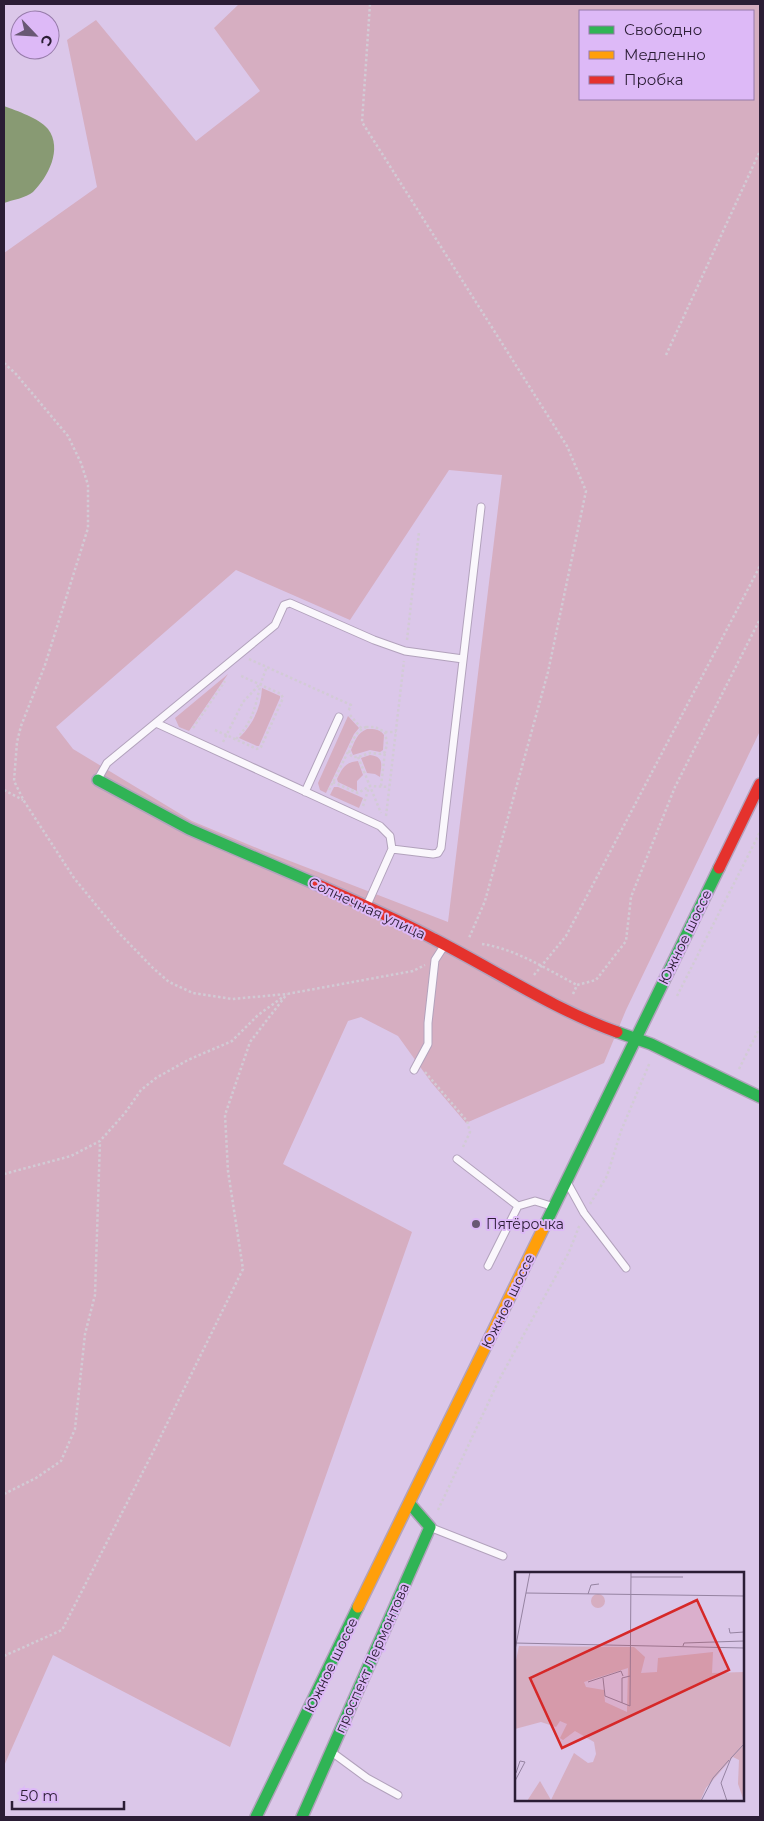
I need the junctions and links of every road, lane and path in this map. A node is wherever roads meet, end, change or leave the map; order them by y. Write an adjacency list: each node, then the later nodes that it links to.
1 (370, 4): 44 (path)
2 (760, 151): 3 (path)
3 (666, 355)
4 (4, 363): 38 (path)
5 (481, 508): 11 (lane)
6 (420, 532): 9 (path)
7 (760, 566): 48 (path)
8 (760, 619): 49 (path)
9 (405, 651): 10 (lane); 11 (lane); 22 (path)
10 (241, 654): 12 (path); 18 (lane)
11 (463, 659): 42 (lane)
12 (267, 667): 15 (path); 16 (path)
13 (240, 675): 15 (path)
14 (226, 680): 24 (path)
15 (260, 684): 23 (path); 25 (path); 25 (path)
16 (348, 712): 17 (path); 19 (path)
17 (342, 718): 36 (lane)
18 (156, 724): 24 (lane); 29 (lane)
19 (362, 729): 21 (path); 26 (path)
20 (215, 730): 23 (path)
21 (385, 732): 22 (path); 27 (path)
22 (396, 732): 34 (path)
23 (226, 735): 25 (path)
24 (186, 738): 36 (lane)
25 (236, 739)
26 (349, 750): 28 (path); 30 (path)
27 (385, 752): 28 (path); 33 (path)
28 (358, 757): 32 (path)
29 (98, 780): 43 (street, Солнечная улица)
30 (333, 782): 32 (path); 37 (path)
31 (760, 784): 54 (street, Южное шоссе)
32 (370, 786): 33 (path); 39 (path); 40 (path)
33 (381, 786): 34 (path)
34 (390, 787): 40 (path)
35 (4, 790): 38 (path)
36 (305, 792): 37 (lane)
37 (324, 800): 39 (lane)
38 (24, 801): 50 (path)
39 (358, 816): 40 (lane)
40 (384, 827): 42 (lane)
41 (760, 832): 51 (path)
42 (392, 849): 43 (lane)
43 (367, 906): 45 (street, Солнечная улица)
44 (469, 939)
45 (445, 944): 47 (lane); 52 (street, Солнечная улица)
46 (474, 945): 48 (path)
47 (435, 960): 50 (path); 56 (lane)
48 (541, 967): 49 (path)
49 (577, 985): 52 (path)
50 (287, 994): 60 (path); 73 (path)
51 (673, 1003)
52 (566, 1010): 54 (street, Солнечная улица)
53 (760, 1027): 58 (path)
54 (636, 1037): 55 (street, Солнечная улица); 63 (street, Южное шоссе)
55 (652, 1044): 58 (street, Солнечная улица); 66 (path)
56 (420, 1059): 57 (lane); 61 (path)
57 (414, 1070)
58 (732, 1084): 59 (street, Солнечная улица)
59 (760, 1097)
60 (100, 1141): 62 (path); 69 (path)
61 (457, 1159): 64 (lane)
62 (4, 1174)
63 (567, 1181): 65 (street, Южное шоссе); 66 (lane)
64 (518, 1206): 65 (lane); 67 (lane)
65 (554, 1207): 70 (street, Южное шоссе)
66 (584, 1214): 68 (lane); 71 (path)
67 (488, 1266)
68 (626, 1268)
69 (4, 1494)
70 (410, 1504): 71 (street); 76 (street, Южное шоссе)
71 (430, 1527): 72 (lane); 74 (street, проспект Лермонтова)
72 (503, 1556)
73 (4, 1656)
74 (331, 1752): 75 (lane); 77 (street, проспект Лермонтова)
75 (398, 1795)
76 (256, 1817)
77 (302, 1817)

